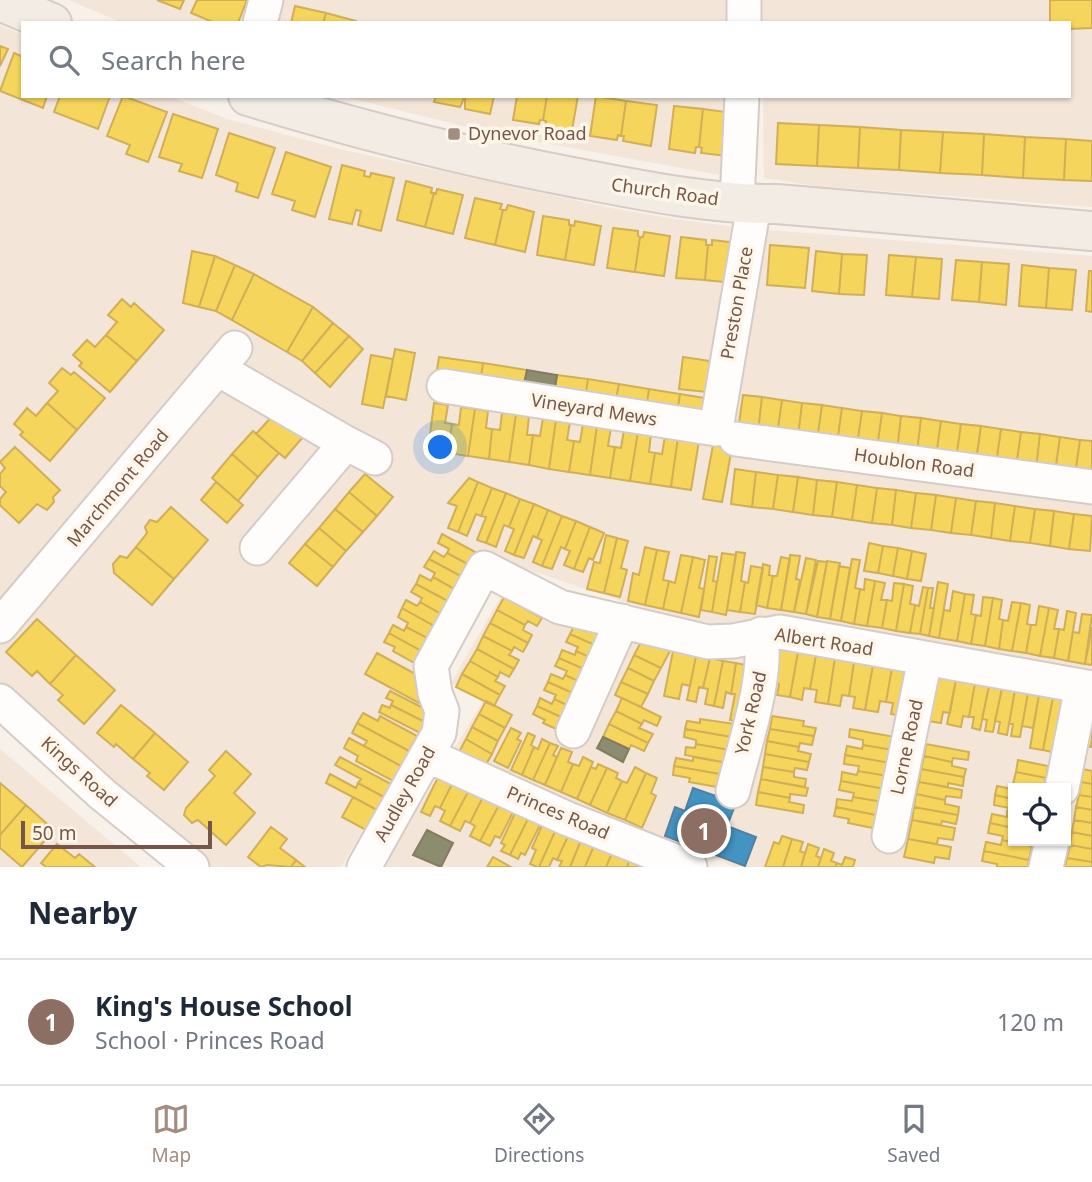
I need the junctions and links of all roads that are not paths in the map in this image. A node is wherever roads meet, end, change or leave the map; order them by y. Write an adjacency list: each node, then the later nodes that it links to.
1 (266, 0): 5 (street)
2 (744, 0): 6 (street)
3 (0, 1): 4 (main road)
4 (46, 21)
5 (261, 21)
6 (744, 21)
7 (254, 98): 9 (main road, Church Road)
8 (742, 98): 9 (street, Preston Place)
9 (746, 204): 10 (main road, Church Road); 12 (street, Preston Place)
10 (1092, 231)
11 (444, 386): 12 (street, Vineyard Mews)
12 (720, 400)
13 (736, 439): 16 (street, Houblon Road)
14 (346, 443): 15 (street); 17 (street); 20 (street, Marchmont Road)
15 (375, 458)
16 (1092, 487)
17 (257, 548)
18 (484, 568): 19 (street, Albert Road); 26 (street, Audley Road)
19 (622, 621): 21 (street, Albert Road); 25 (street)
20 (0, 626)
21 (761, 634): 22 (street, Albert Road); 28 (street, York Road)
22 (925, 659): 23 (street, Albert Road); 29 (street, Lorne Road)
23 (1087, 687): 27 (street)
24 (0, 701): 31 (street, Kings Road)
25 (573, 731)
26 (427, 755): 32 (street, Audley Road); 33 (street, Princes Road)
27 (1063, 783)
28 (733, 791)
29 (889, 836)
30 (1051, 846): 34 (street)
31 (192, 867)
32 (364, 867)
33 (690, 867)
34 (1046, 867)

